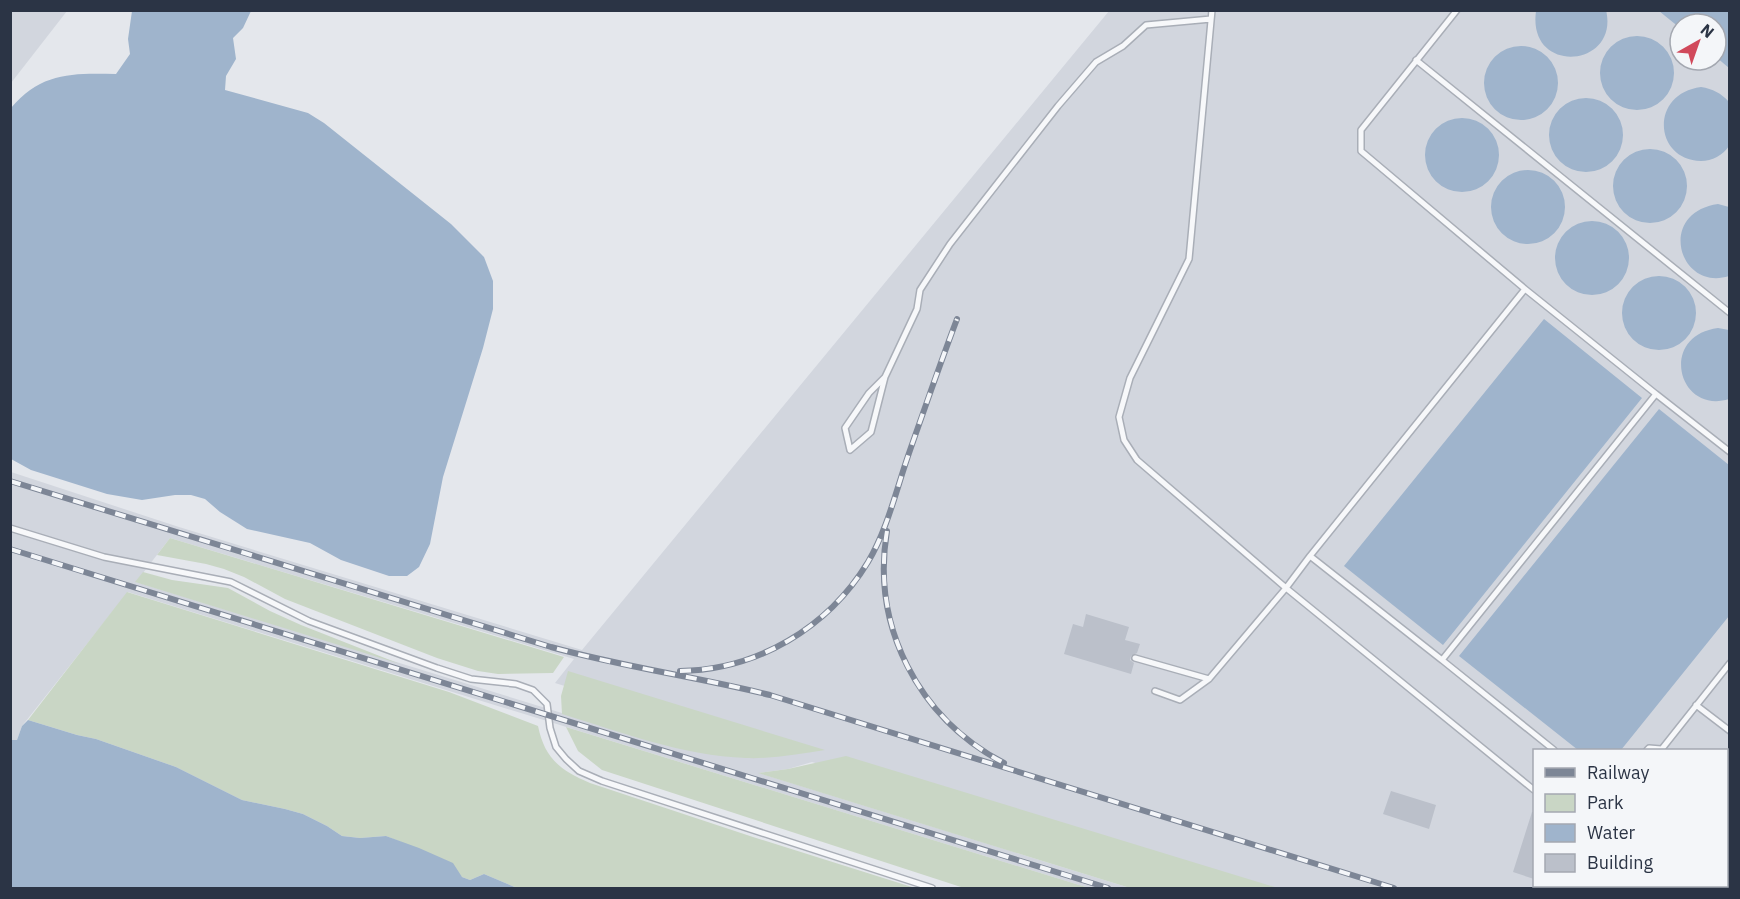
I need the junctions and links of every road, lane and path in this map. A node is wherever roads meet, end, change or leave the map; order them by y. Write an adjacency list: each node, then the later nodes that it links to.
1 (1212, 10): 3 (lane)
2 (1457, 10): 4 (lane)
3 (1211, 19): 7 (lane); 12 (lane)
4 (1416, 60): 5 (lane); 6 (lane)
5 (1525, 289): 8 (lane); 11 (lane)
6 (1730, 313)
7 (885, 377): 7 (lane)
8 (1656, 394): 9 (lane); 14 (lane)
9 (1730, 452)
10 (10, 528): 23 (lane)
11 (1310, 556): 12 (lane); 14 (lane)
12 (1286, 588): 16 (lane); 22 (lane)
13 (1135, 658): 16 (lane)
14 (1442, 660): 20 (lane)
15 (1730, 663): 18 (lane)
16 (1209, 679): 17 (lane)
17 (1155, 691)
18 (1696, 705): 19 (lane); 21 (lane)
19 (1730, 731)
20 (1553, 749)
21 (1662, 749)
22 (1533, 789)
23 (932, 888)

